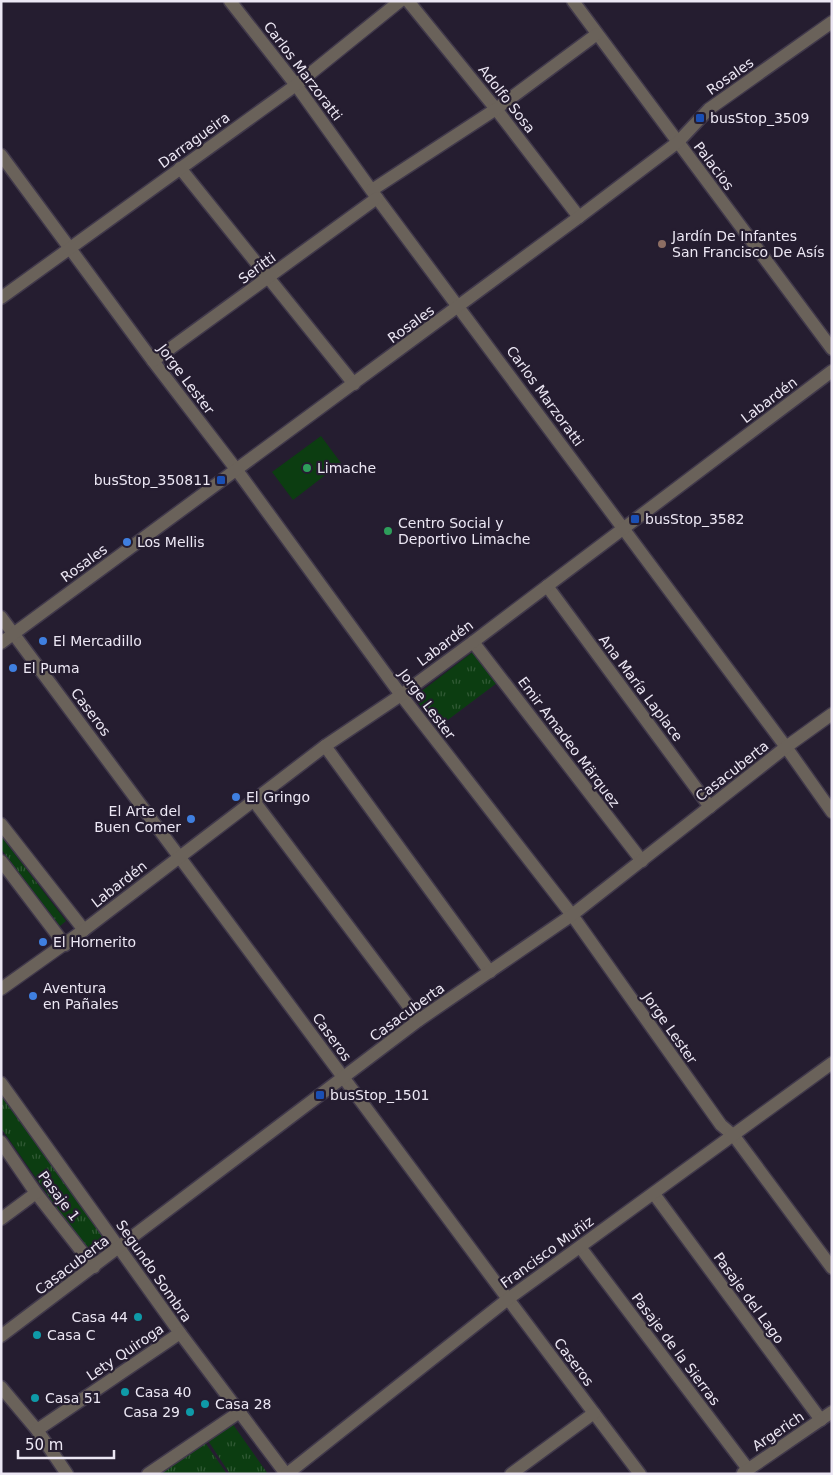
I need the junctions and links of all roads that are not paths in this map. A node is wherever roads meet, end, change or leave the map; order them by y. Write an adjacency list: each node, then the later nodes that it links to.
1 (230, 1): 7 (street, Carlos Marzoratti)
2 (400, 1): 7 (street, Darragueira)
3 (408, 1): 8 (street, Adolfo Sosa)
4 (573, 1): 6 (street, Palacios)
5 (832, 22): 9 (street, Rosales)
6 (597, 34): 8 (street, Seritti); 9 (street, Palacios)
7 (296, 84): 11 (street, Darragueira); 12 (street, Carlos Marzoratti)
8 (496, 109): 12 (street, Seritti); 13 (street, Adolfo Sosa)
9 (678, 142): 13 (street, Rosales); 18 (street, Palacios)
10 (1, 155): 14 (street, Jorge Lester)
11 (180, 168): 14 (street, Darragueira); 15 (street)
12 (375, 194): 15 (street, Seritti); 17 (street, Carlos Marzoratti)
13 (579, 217): 17 (street, Rosales)
14 (69, 247): 16 (street, Darragueira); 19 (street, Jorge Lester)
15 (269, 278): 19 (street, Seritti); 21 (street)
16 (1, 298)
17 (460, 306): 21 (street, Rosales); 23 (street, Carlos Marzoratti)
18 (832, 349)
19 (153, 361): 22 (street, Jorge Lester)
20 (832, 371): 23 (street, Labardén)
21 (354, 384): 22 (street, Rosales)
22 (236, 469): 26 (street, Rosales); 29 (street, Jorge Lester)
23 (623, 528): 24 (street, Labardén); 32 (street, Carlos Marzoratti)
24 (547, 586): 27 (street, Labardén); 34 (street, Ana María Laplace)
25 (1, 617): 26 (street, Caseros)
26 (14, 633): 28 (street, Rosales); 37 (street, Caseros)
27 (473, 642): 29 (street, Labardén); 39 (street, Emir Amadeo Märquez)
28 (1, 643)
29 (401, 695): 31 (street, Labardén); 40 (street, Jorge Lester)
30 (832, 714): 32 (street, Casacuberta)
31 (325, 746): 33 (street, Labardén); 43 (street)
32 (786, 747): 34 (street, Casacuberta); 35 (street, Carlos Marzoratti)
33 (254, 801): 37 (street, Labardén); 45 (street)
34 (710, 807): 39 (street, Casacuberta)
35 (832, 812)
36 (1, 824): 41 (street)
37 (180, 856): 41 (street, Labardén); 47 (street, Caseros)
38 (1, 861): 42 (street)
39 (642, 861): 40 (street, Casacuberta)
40 (572, 915): 43 (street, Casacuberta); 49 (street, Jorge Lester)
41 (84, 930): 42 (street, Labardén)
42 (65, 945): 44 (street, Labardén)
43 (490, 972): 45 (street, Casacuberta)
44 (1, 989)
45 (420, 1020): 47 (street, Casacuberta)
46 (832, 1063): 49 (street, Francisco Muñiz)
47 (343, 1077): 55 (street, Casacuberta); 58 (street, Caseros)
48 (1, 1083): 55 (street, Segundo Sombra)
49 (734, 1136): 52 (street, Francisco Muñiz); 57 (street, Jorge Lester)
50 (1, 1142): 51 (street, Pasaje 1)
51 (36, 1193): 53 (street); 56 (street, Pasaje 1)
52 (654, 1194): 54 (street, Francisco Muñiz); 64 (street, Pasaje del Lago)
53 (1, 1219)
54 (580, 1247): 58 (street, Francisco Muñiz); 66 (street, Pasaje de la Sierras)
55 (120, 1248): 56 (street, Casacuberta); 59 (street, Segundo Sombra)
56 (94, 1267): 60 (street, Casacuberta)
57 (832, 1268)
58 (508, 1299): 63 (street, Caseros); 69 (street, Francisco Muñiz)
59 (180, 1333): 62 (street, Segundo Sombra); 65 (street, Lety Quiroga)
60 (1, 1336)
61 (1, 1387): 65 (street)
62 (241, 1411): 68 (street); 69 (street, Segundo Sombra)
63 (594, 1413): 70 (street); 71 (street, Caseros)
64 (826, 1416): 66 (street, Argerich)
65 (37, 1430): 67 (street)
66 (744, 1471)
67 (67, 1474)
68 (148, 1474)
69 (286, 1474)
70 (511, 1474)
71 (640, 1474)

